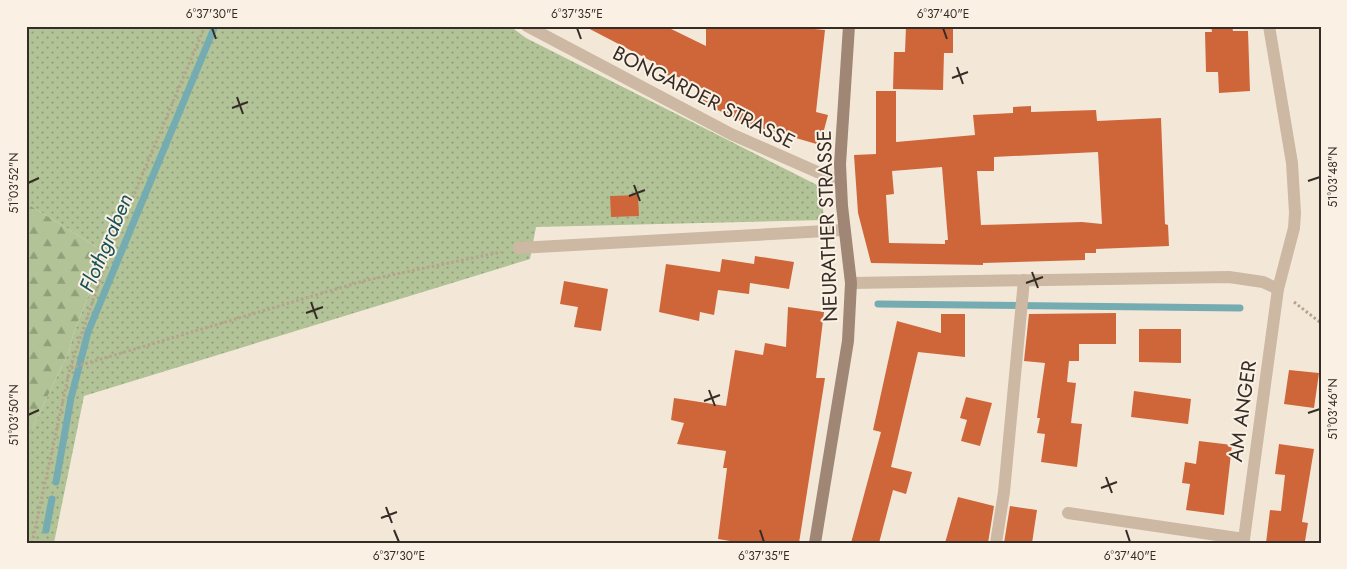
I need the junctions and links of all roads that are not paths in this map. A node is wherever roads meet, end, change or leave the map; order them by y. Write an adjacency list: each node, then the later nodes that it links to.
1 (527, 26): 4 (street, BONGARDER STRASSE)
2 (849, 26): 4 (street, NEURATHER STRASSE)
3 (1269, 26): 9 (street, AM ANGER)
4 (840, 182): 5 (street, NEURATHER STRASSE)
5 (844, 230): 6 (street); 8 (street, NEURATHER STRASSE)
6 (519, 248)
7 (1024, 280): 8 (street); 9 (street); 13 (street)
8 (851, 283): 12 (street, NEURATHER STRASSE)
9 (1278, 289): 11 (street, AM ANGER)
10 (1068, 513): 11 (street, AM ANGER)
11 (1244, 541)
12 (815, 543)
13 (996, 543)

